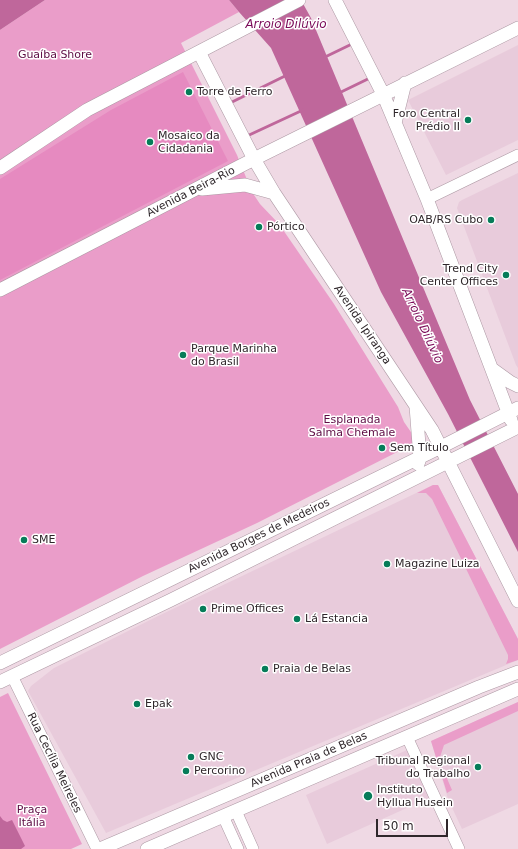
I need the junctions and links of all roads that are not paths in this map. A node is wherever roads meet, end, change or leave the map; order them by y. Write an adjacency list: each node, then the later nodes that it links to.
1 (299, 0): 4 (main road)
2 (335, 0): 6 (main road)
3 (518, 28): 5 (main road, Avenida Beira-Rio)
4 (199, 52): 9 (main road, Avenida Ipiranga); 10 (main road)
5 (405, 83): 6 (main road, Avenida Beira-Rio); 7 (main road)
6 (383, 94): 7 (main road); 9 (main road, Avenida Beira-Rio)
7 (395, 123): 13 (main road)
8 (518, 155): 13 (street)
9 (254, 159): 11 (main road, Avenida Beira-Rio); 12 (main road, Avenida Ipiranga)
10 (0, 168)
11 (194, 190): 12 (main road); 14 (main road, Avenida Beira-Rio)
12 (274, 193): 17 (main road, Avenida Ipiranga)
13 (427, 199): 15 (main road)
14 (0, 290)
15 (492, 369): 16 (main road); 18 (main road)
16 (518, 386)
17 (416, 406): 20 (main road, Avenida Ipiranga); 21 (main road)
18 (513, 410): 19 (main road); 20 (main road, Avenida Borges de Medeiros)
19 (517, 430): 22 (main road, Avenida Borges de Medeiros)
20 (441, 447): 21 (main road, Avenida Borges de Medeiros); 22 (main road, Avenida Ipiranga)
21 (420, 458): 23 (main road); 25 (main road, Avenida Borges de Medeiros)
22 (448, 462): 23 (main road, Avenida Borges de Medeiros); 24 (main road, Avenida Ipiranga)
23 (416, 478): 27 (main road, Avenida Borges de Medeiros)
24 (518, 601)
25 (0, 664)
26 (518, 672): 32 (main road, Avenida Praia de Belas)
27 (6, 679): 32 (street, Rua Cecília Meireles)
28 (518, 690): 29 (main road, Avenida Praia de Belas)
29 (407, 737): 30 (main road, Avenida Praia de Belas); 36 (street)
30 (236, 811): 31 (main road, Avenida Praia de Belas); 35 (street)
31 (223, 816): 33 (main road, Avenida Praia de Belas); 34 (street)
32 (98, 849)
33 (147, 849)
34 (238, 849)
35 (253, 849)
36 (459, 849)

